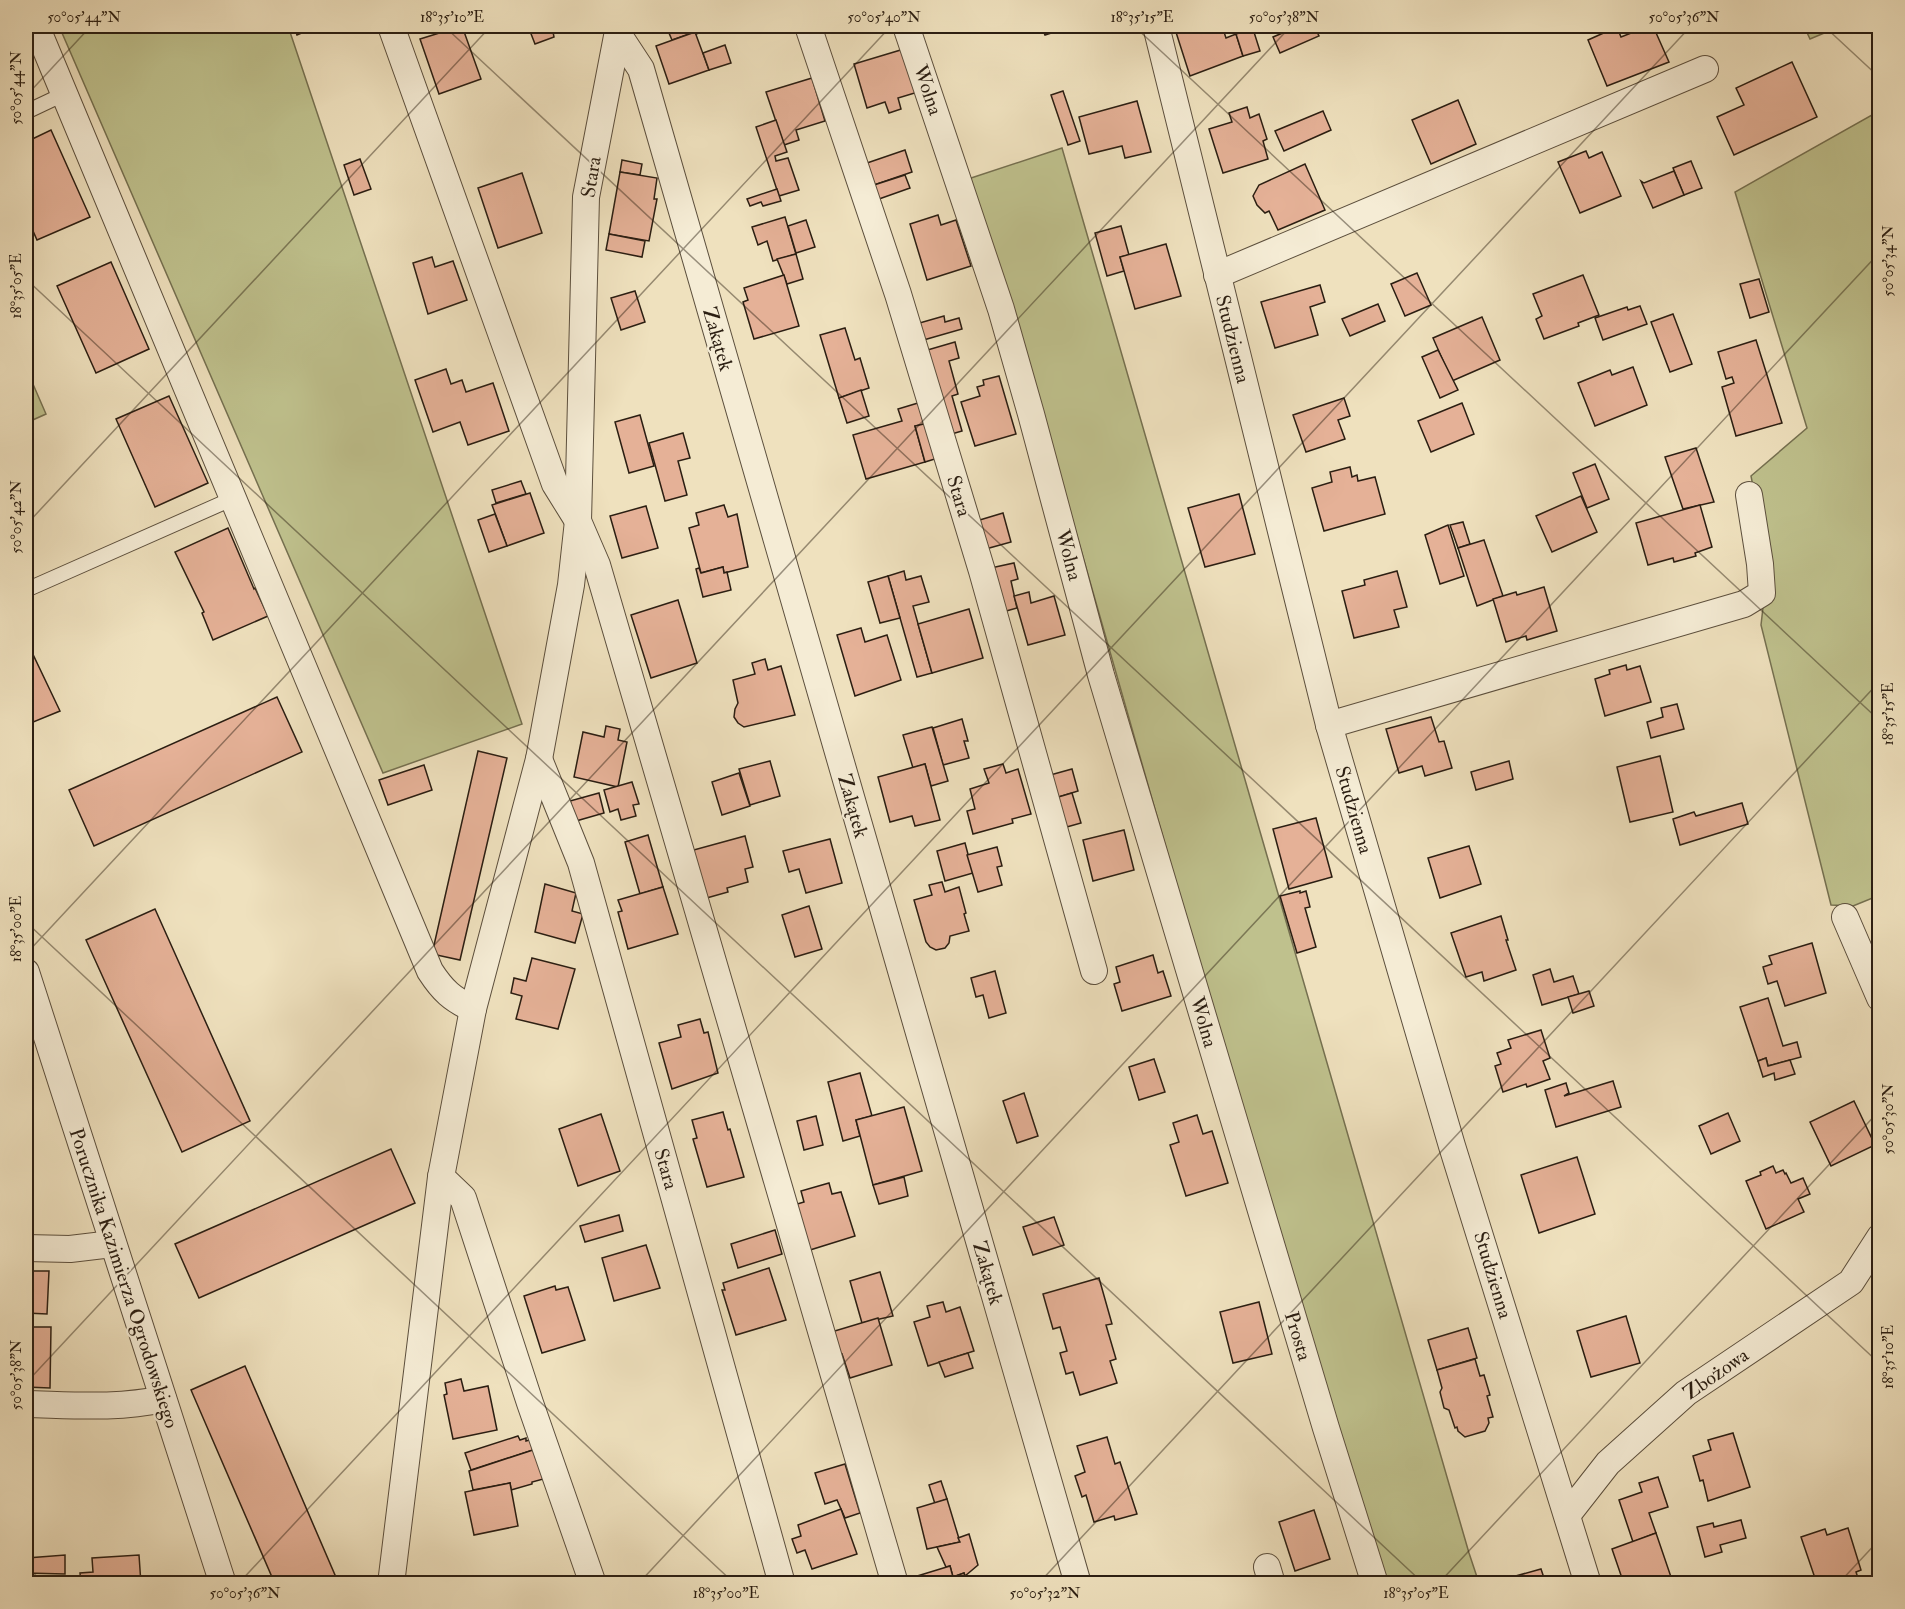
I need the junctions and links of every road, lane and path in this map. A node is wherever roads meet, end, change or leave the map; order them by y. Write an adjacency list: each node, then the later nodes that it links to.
1 (36, 26): 8 (street)
2 (391, 26): 13 (street)
3 (808, 26): 18 (street, Stara)
4 (906, 26): 22 (street, Wolna)
5 (1156, 26): 10 (street, Studzienna)
6 (619, 29): 13 (street, Stara); 35 (street, Zakątek)
7 (1705, 69): 10 (street)
8 (64, 94): 9 (lane); 12 (street)
9 (26, 112)
10 (1217, 275): 15 (street, Studzienna)
11 (1749, 495): 15 (street)
12 (234, 498): 14 (lane); 21 (street)
13 (578, 521): 16 (street, Stara); 34 (street)
14 (26, 590)
15 (1329, 725): 29 (street, Studzienna)
16 (539, 759): 21 (street, Stara); 33 (street, Stara)
17 (1845, 917): 20 (street)
18 (1094, 971)
19 (26, 972): 24 (street, Porucznika Kazimierza Ogrodowskiego)
20 (1880, 998)
21 (473, 1009): 23 (street, Stara)
22 (1223, 1088): 36 (street, Prosta)
23 (441, 1177): 31 (street, Stara); 32 (street)
24 (112, 1245): 25 (street); 27 (street, Porucznika Kazimierza Ogrodowskiego)
25 (26, 1248)
26 (1878, 1249): 29 (street, Zbożowa)
27 (163, 1399): 28 (street); 30 (street, Porucznika Kazimierza Ogrodowskiego)
28 (26, 1404)
29 (1568, 1514): 37 (street, Studzienna)
30 (223, 1584)
31 (391, 1584)
32 (593, 1584)
33 (782, 1584)
34 (895, 1584)
35 (1078, 1584)
36 (1376, 1584)
37 (1588, 1584)

